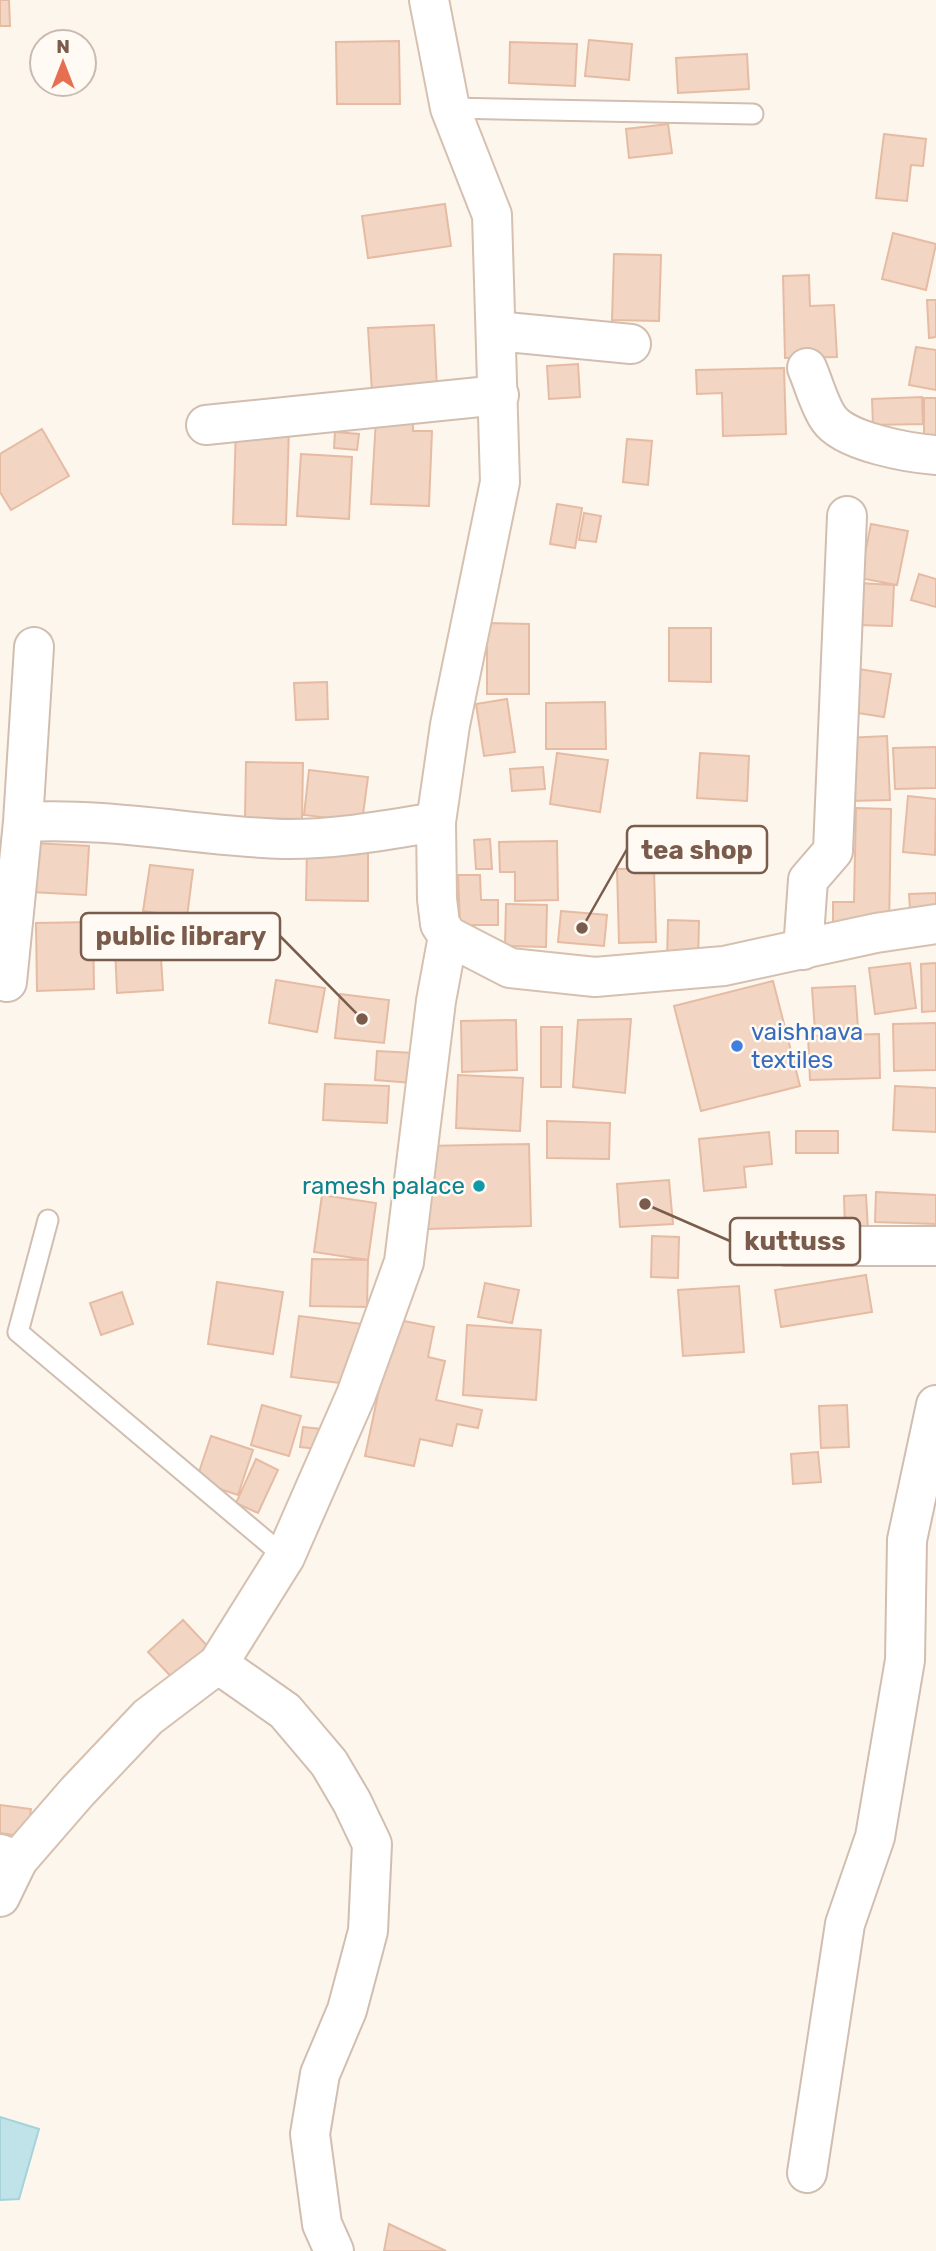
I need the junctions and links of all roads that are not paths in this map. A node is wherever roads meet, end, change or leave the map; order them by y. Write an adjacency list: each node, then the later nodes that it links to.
1 (429, 0): 2 (street)
2 (450, 108): 3 (lane); 4 (street)
3 (753, 114)
4 (496, 331): 5 (street); 7 (street)
5 (631, 344)
6 (807, 368): 9 (street)
7 (499, 396): 8 (street); 13 (street)
8 (206, 425)
9 (936, 455)
10 (846, 516): 16 (street)
11 (34, 647): 12 (street)
12 (23, 822): 13 (street); 17 (street)
13 (436, 822): 15 (street)
14 (936, 924): 16 (street)
15 (449, 936): 16 (street); 23 (street)
16 (803, 950)
17 (7, 982)
18 (48, 1220): 23 (lane)
19 (788, 1246): 20 (street)
20 (936, 1246)
21 (936, 1405): 22 (street)
22 (929, 1472): 27 (street)
23 (285, 1558): 24 (street)
24 (218, 1664): 25 (street); 28 (street)
25 (9, 1857): 26 (street)
26 (0, 1897)
27 (807, 2173)
28 (334, 2251)

